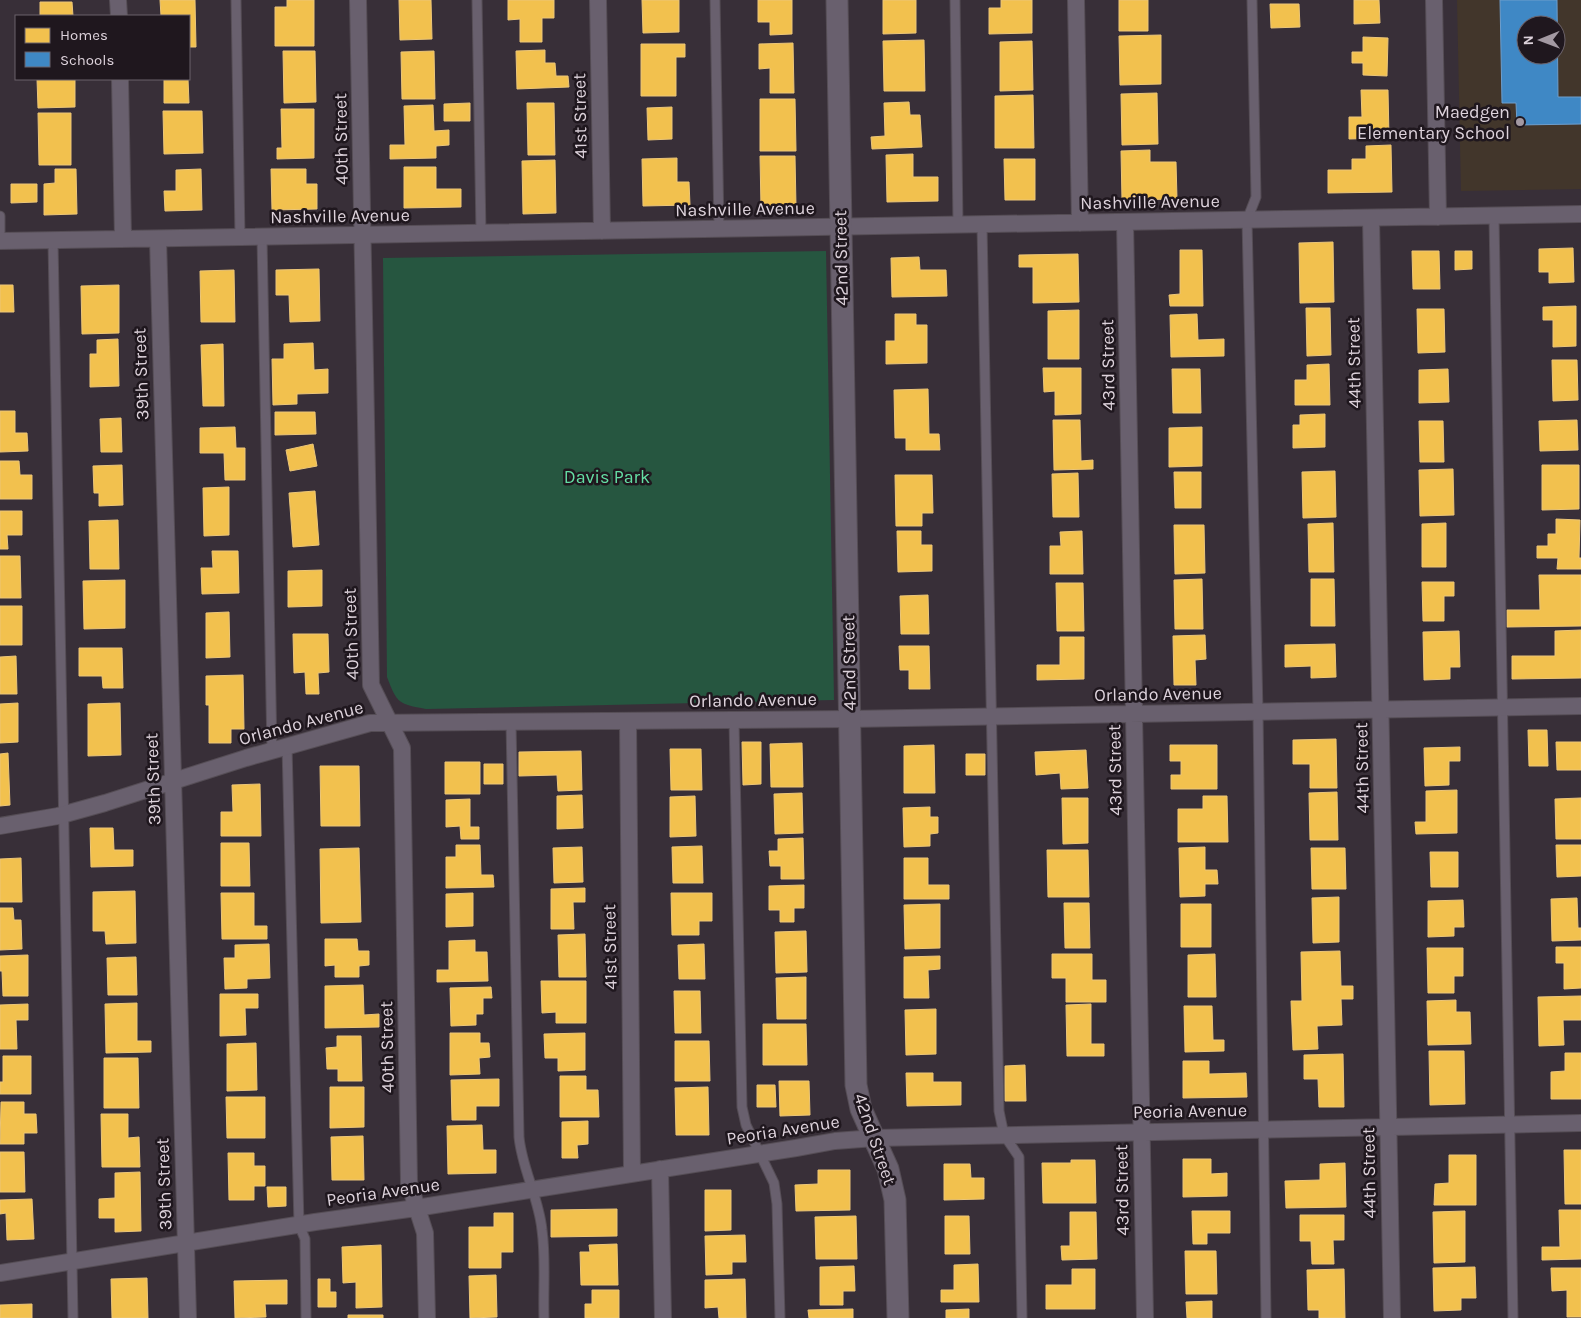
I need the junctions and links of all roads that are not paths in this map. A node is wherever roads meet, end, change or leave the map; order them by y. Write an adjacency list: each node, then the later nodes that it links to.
1 (118, 0): 12 (street)
2 (236, 0): 29 (lane)
3 (358, 0): 28 (street, 40th Street)
4 (477, 0): 27 (lane)
5 (598, 0): 26 (street, 41st Street)
6 (715, 0): 25 (lane)
7 (837, 0): 24 (street, 42nd Street)
8 (954, 0): 23 (lane)
9 (1076, 0): 21 (street)
10 (1252, 0): 19 (lane)
11 (1434, 0): 17 (street)
12 (119, 15)
13 (120, 80): 31 (street)
14 (1581, 214): 16 (street, Nashville Avenue)
15 (0, 216): 34 (lane)
16 (1494, 216): 17 (street, Nashville Avenue); 36 (lane)
17 (1438, 217): 18 (street, Nashville Avenue)
18 (1371, 218): 19 (street, Nashville Avenue); 37 (street, 44th Street)
19 (1247, 220): 20 (street, Nashville Avenue); 38 (lane)
20 (1125, 222): 21 (street, Nashville Avenue); 39 (street, 43rd Street)
21 (1080, 223): 22 (street, Nashville Avenue)
22 (982, 224): 23 (street, Nashville Avenue); 40 (lane)
23 (958, 225): 24 (street, Nashville Avenue)
24 (840, 227): 25 (street, Nashville Avenue); 41 (street, 42nd Street)
25 (719, 229): 26 (street, Nashville Avenue)
26 (602, 231): 27 (street, Nashville Avenue)
27 (481, 233): 28 (street, Nashville Avenue)
28 (363, 235): 30 (street, Nashville Avenue); 45 (street, 40th Street)
29 (240, 237): 30 (street, Nashville Avenue); 32 (street, Nashville Avenue)
30 (262, 237): 46 (lane)
31 (123, 239): 32 (street, Nashville Avenue); 33 (street, Nashville Avenue)
32 (158, 239): 47 (street, 39th Street)
33 (53, 240): 34 (street, Nashville Avenue); 48 (lane)
34 (0, 242)
35 (1581, 706): 36 (street, Orlando Avenue)
36 (1502, 708): 37 (street, Orlando Avenue); 51 (lane)
37 (1380, 710): 38 (street, Orlando Avenue); 52 (street, 44th Street)
38 (1258, 712): 39 (street, Orlando Avenue); 53 (lane)
39 (1134, 714): 40 (street, Orlando Avenue); 54 (street, 43rd Street)
40 (991, 716): 41 (street, Orlando Avenue); 55 (lane)
41 (850, 719): 42 (street, Orlando Avenue); 56 (street, 42nd Street)
42 (734, 720): 43 (street, Orlando Avenue); 57 (lane)
43 (628, 721): 44 (street, Orlando Avenue); 59 (street, 41st Street)
44 (512, 722): 45 (street, Orlando Avenue); 60 (lane)
45 (391, 723): 46 (street, Orlando Avenue); 61 (street, 40th Street)
46 (280, 749): 47 (street, Orlando Avenue); 62 (lane)
47 (173, 781): 48 (street, Orlando Avenue); 63 (street, 39th Street)
48 (64, 814): 49 (street, Orlando Avenue); 64 (lane)
49 (0, 826)
50 (1581, 1123): 51 (street, Peoria Avenue)
51 (1510, 1124): 52 (street, Peoria Avenue); 78 (lane)
52 (1388, 1126): 53 (street, Peoria Avenue); 77 (street, 44th Street)
53 (1263, 1129): 54 (street, Peoria Avenue); 76 (lane)
54 (1141, 1132): 55 (street, Peoria Avenue); 75 (street, 43rd Street)
55 (1004, 1135): 56 (street, Peoria Avenue); 74 (lane)
56 (874, 1138): 57 (street, Peoria Avenue); 73 (street, 42nd Street)
57 (759, 1154): 58 (street, Peoria Avenue); 72 (lane)
58 (660, 1169): 59 (street, Peoria Avenue); 71 (street)
59 (632, 1173): 60 (street, Peoria Avenue)
60 (533, 1190): 61 (street, Peoria Avenue); 70 (lane)
61 (416, 1208): 62 (street, Peoria Avenue); 69 (street, 40th Street)
62 (299, 1224): 63 (street, Peoria Avenue); 68 (lane)
63 (186, 1243): 64 (street, Peoria Avenue); 67 (street, 39th Street)
64 (72, 1261): 65 (street, Peoria Avenue); 66 (lane)
65 (0, 1273)
66 (73, 1318)
67 (188, 1318)
68 (306, 1318)
69 (427, 1318)
70 (544, 1318)
71 (663, 1318)
72 (780, 1318)
73 (898, 1318)
74 (1022, 1318)
75 (1145, 1318)
76 (1266, 1318)
77 (1392, 1318)
78 (1513, 1318)

